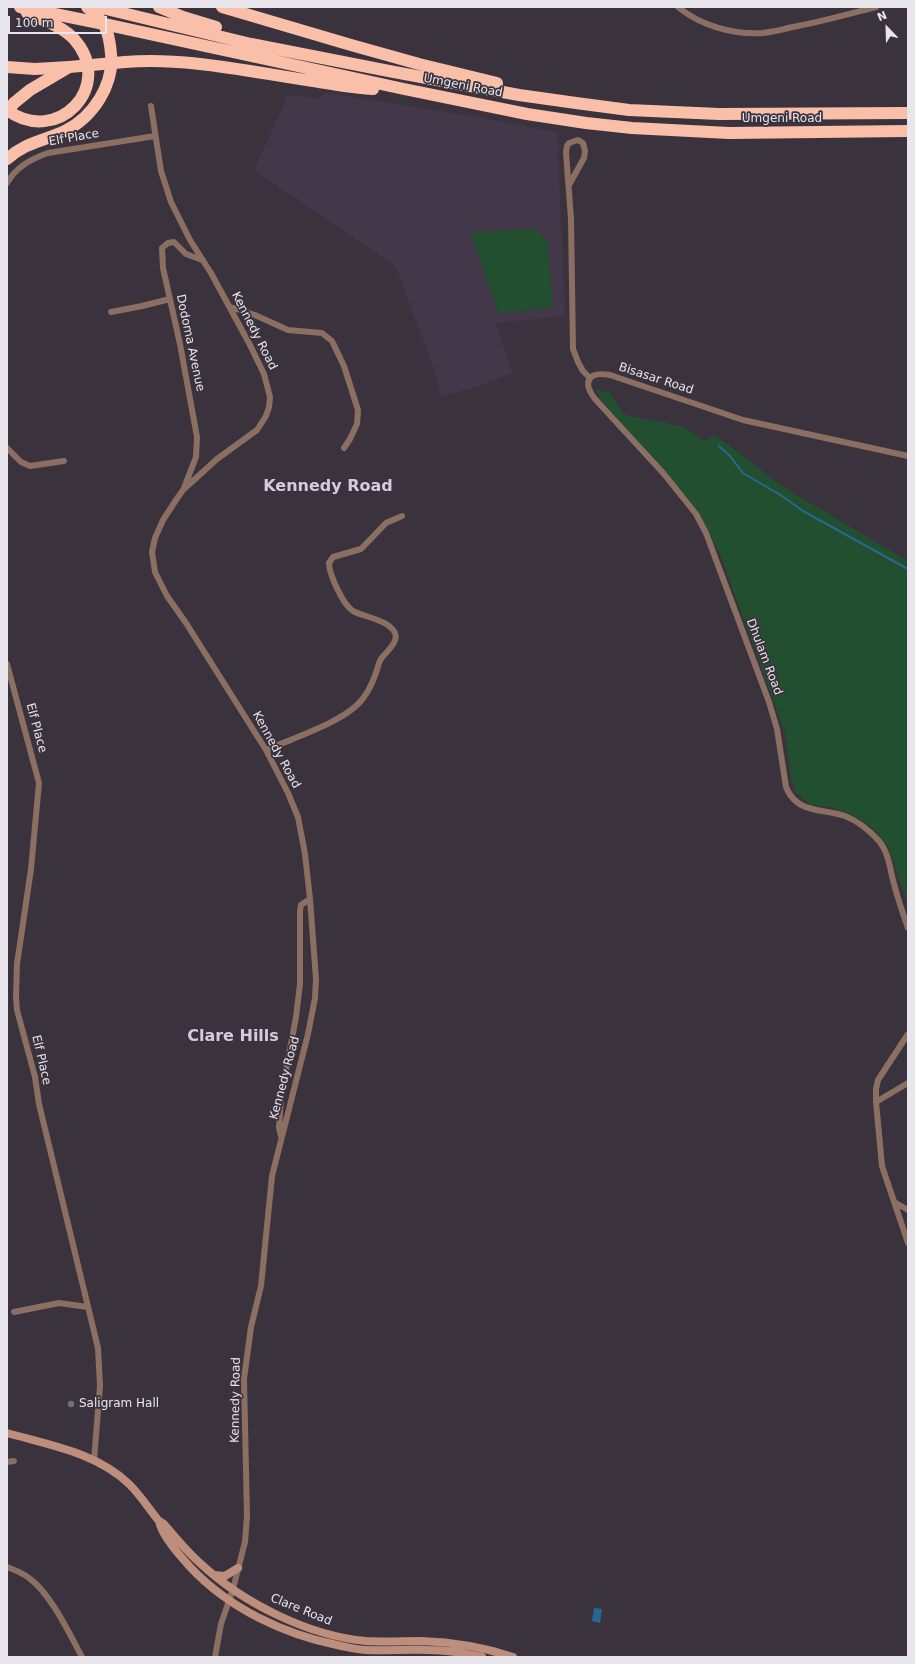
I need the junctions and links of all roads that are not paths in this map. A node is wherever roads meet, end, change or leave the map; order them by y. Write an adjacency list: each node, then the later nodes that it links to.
1 (14, 7): 16 (highway)
2 (20, 7): 9 (highway, Umgeni Road)
3 (86, 7): 9 (highway)
4 (98, 7): 10 (highway, Umgeni Road)
5 (159, 7): 10 (highway)
6 (222, 7): 15 (highway)
7 (678, 7): 8 (street)
8 (876, 7)
9 (104, 24): 13 (highway, Umgeni Road); 20 (highway)
10 (312, 56): 15 (highway, Umgeni Road)
11 (7, 67): 12 (highway)
12 (69, 67): 13 (highway, bridge); 16 (highway, bridge)
13 (404, 89): 18 (highway, Umgeni Road)
14 (151, 106): 19 (street, Kennedy Road)
15 (643, 110): 17 (highway, Umgeni Road)
16 (7, 111)
17 (908, 113)
18 (908, 131)
19 (155, 136): 21 (street, Elf Place); 23 (street, Kennedy Road)
20 (7, 159)
21 (7, 183)
22 (568, 185): 22 (street); 27 (street)
23 (202, 260): 24 (street, Dodoma Avenue); 25 (street, Kennedy Road)
24 (170, 299): 26 (street); 32 (street, Dodoma Avenue)
25 (230, 308): 29 (street); 32 (street, Kennedy Road)
26 (111, 312)
27 (590, 378): 30 (street, Bisasar Road); 37 (street, Dhulam Road)
28 (7, 448): 31 (street)
29 (344, 448)
30 (908, 456)
31 (64, 461)
32 (183, 490): 35 (street, Kennedy Road)
33 (402, 516): 35 (street)
34 (7, 664): 45 (street, Elf Place)
35 (266, 750): 36 (street, Kennedy Road)
36 (310, 899): 41 (street, Kennedy Road); 41 (street)
37 (908, 928)
38 (908, 1034): 40 (street)
39 (908, 1083): 40 (street)
40 (876, 1102): 42 (street)
41 (281, 1137): 51 (street, Kennedy Road)
42 (894, 1202): 43 (street); 44 (street)
43 (908, 1210)
44 (908, 1243)
45 (88, 1307): 46 (street); 48 (street, Elf Place)
46 (14, 1312)
47 (7, 1433): 48 (street, Clare Road)
48 (94, 1460): 49 (street, Clare Road)
49 (159, 1521): 52 (street, Clare Road); 54 (street, Clare Road)
50 (7, 1567): 55 (street)
51 (238, 1568): 52 (street); 53 (street, Kennedy Road)
52 (213, 1575): 53 (street, Clare Road)
53 (233, 1590): 54 (street, Kennedy Road); 58 (street, Clare Road)
54 (229, 1600): 56 (street, Kennedy Road); 57 (street, Clare Road)
55 (82, 1657)
56 (215, 1657)
57 (482, 1657)
58 (513, 1657)

